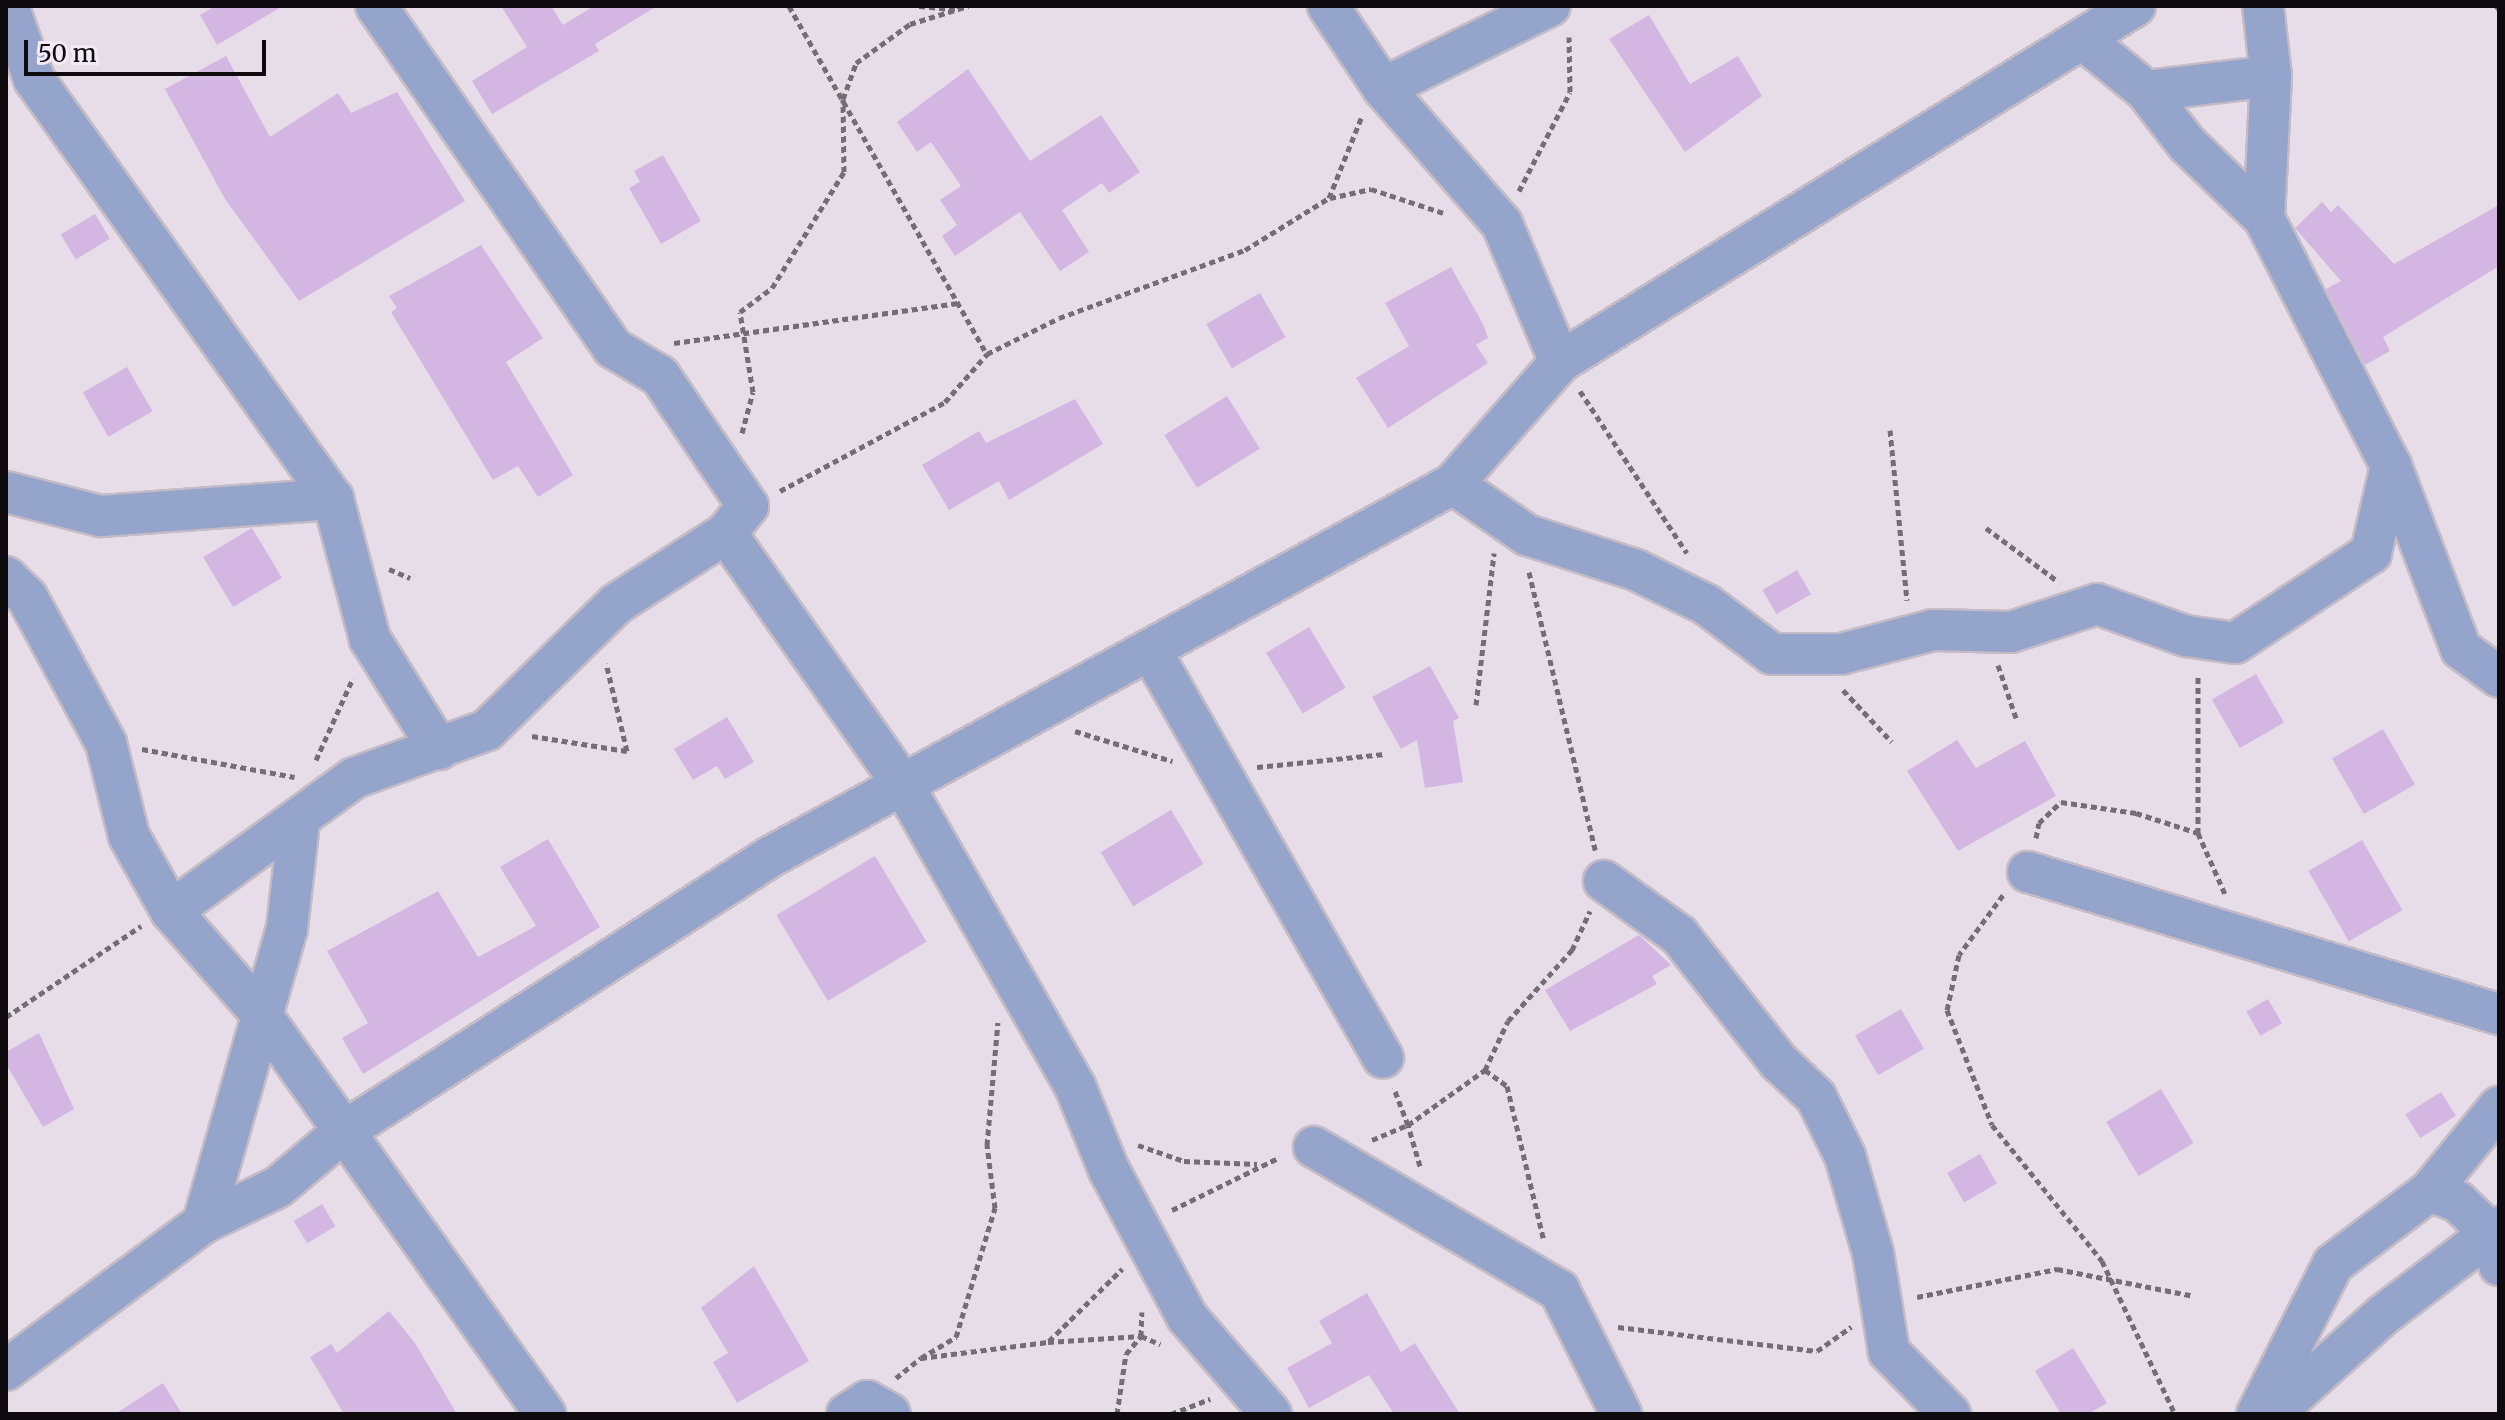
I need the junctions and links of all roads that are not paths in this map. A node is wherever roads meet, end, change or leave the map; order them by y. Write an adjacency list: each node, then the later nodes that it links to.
1 (376, 6): 17 (street)
2 (1328, 6): 9 (street)
3 (2135, 6): 7 (street)
4 (2263, 6): 8 (street)
5 (13, 12): 16 (street)
6 (1559, 13): 9 (street)
7 (2084, 40): 10 (street); 12 (street)
8 (2271, 76): 10 (street); 11 (street)
9 (1383, 88): 12 (street)
10 (2146, 91): 11 (street)
11 (2264, 218): 13 (street)
12 (1560, 362): 14 (street)
13 (2391, 466): 14 (street); 20 (street)
14 (1453, 484): 19 (street)
15 (6, 492): 16 (street)
16 (333, 499): 21 (street)
17 (737, 520): 21 (street); 22 (street)
18 (6, 577): 26 (street)
19 (1151, 651): 22 (street); 29 (street)
20 (2499, 677)
21 (439, 749): 23 (street)
22 (905, 788): 31 (street); 38 (street)
23 (299, 822): 26 (street); 27 (street)
24 (2028, 872): 28 (street)
25 (1604, 881): 40 (street)
26 (171, 911): 27 (street)
27 (258, 1010): 31 (street); 34 (street)
28 (2499, 1014)
29 (1383, 1057)
30 (2499, 1107): 33 (street)
31 (343, 1132): 34 (street); 37 (street)
32 (1314, 1147): 39 (street)
33 (2430, 1191): 35 (street); 41 (street)
34 (203, 1223): 36 (street)
35 (2497, 1242): 42 (street)
36 (6, 1370)
37 (545, 1414)
38 (1271, 1414)
39 (1621, 1414)
40 (1950, 1414)
41 (2257, 1414)
42 (2273, 1414)

